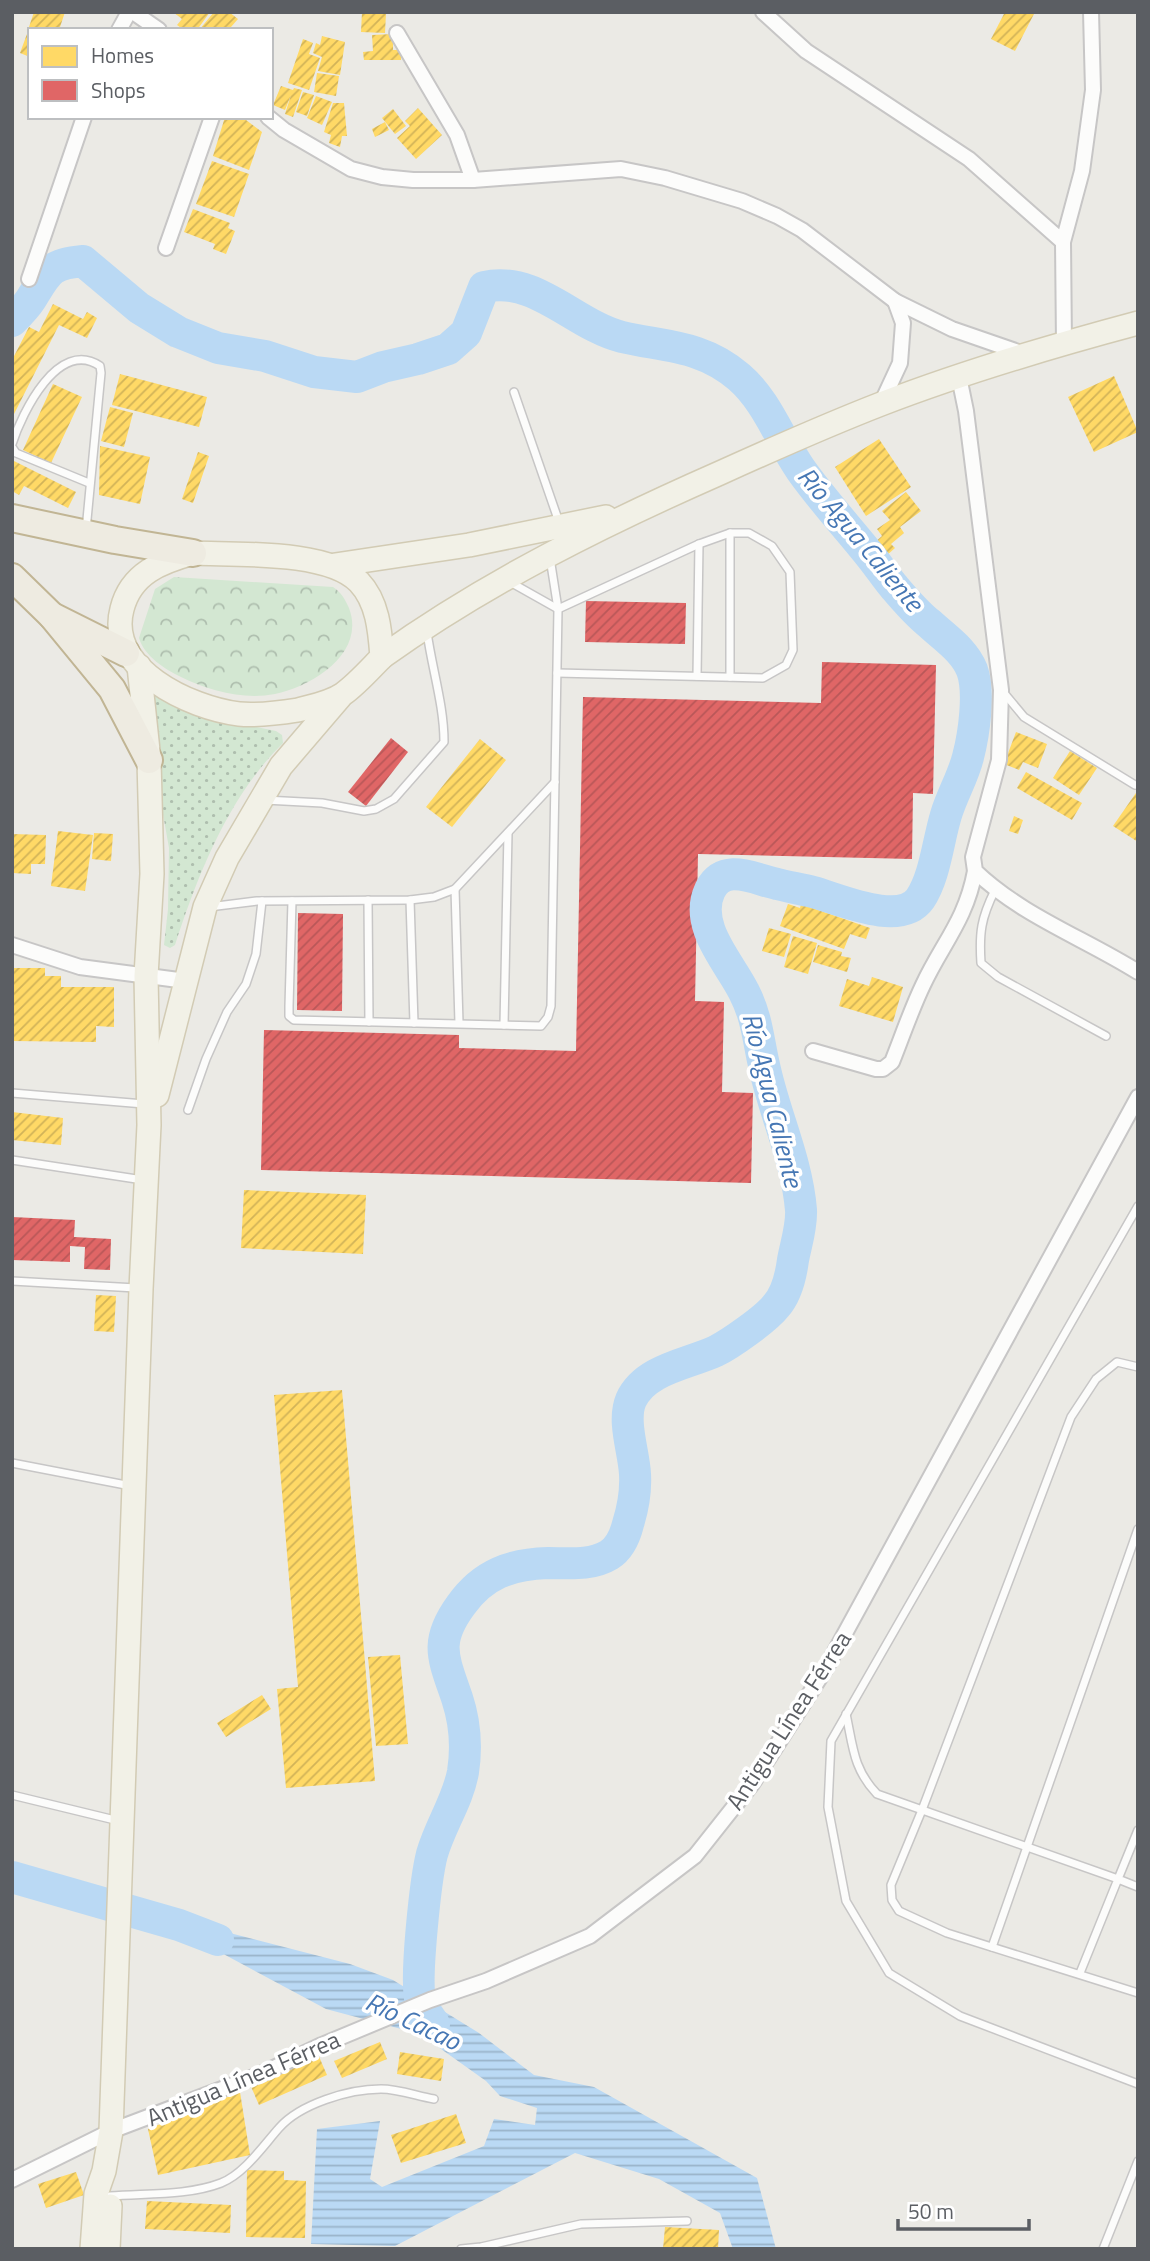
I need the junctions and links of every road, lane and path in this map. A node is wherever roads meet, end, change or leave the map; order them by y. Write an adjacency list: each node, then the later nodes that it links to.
1 (131, 12): 4 (street); 5 (street)
2 (763, 12): 11 (street)
3 (1091, 12): 11 (street)
4 (120, 28)
5 (156, 28)
6 (397, 33): 10 (street)
7 (83, 119): 13 (street)
8 (211, 119): 12 (street)
9 (270, 119): 10 (street)
10 (473, 180): 14 (street)
11 (1063, 242): 16 (street)
12 (166, 248)
13 (29, 279)
14 (895, 301): 17 (street); 20 (street)
15 (1138, 323): 16 (main road)
16 (1064, 344): 17 (main road)
17 (1028, 355): 18 (main road)
18 (959, 377): 20 (main road); 42 (street)
19 (514, 392): 25 (lane)
20 (881, 404): 23 (main road)
21 (12, 446): 22 (lane); 22 (lane)
22 (89, 483): 27 (lane)
23 (633, 511): 25 (main road); 30 (main road)
24 (12, 518): 27 (highway)
25 (561, 526): 31 (main road)
26 (730, 533): 28 (lane); 41 (lane); 41 (lane)
27 (85, 534): 29 (highway)
28 (699, 544): 34 (lane); 40 (lane)
29 (193, 553): 31 (main road); 38 (main road)
30 (549, 554): 33 (main road); 34 (lane)
31 (335, 565): 37 (main road)
32 (12, 577): 35 (highway)
33 (503, 578): 34 (lane); 36 (main road)
34 (558, 609): 39 (lane)
35 (52, 617): 38 (highway); 44 (highway)
36 (426, 626): 37 (main road); 47 (lane)
37 (382, 657): 43 (main road)
38 (132, 660): 43 (main road); 44 (main road)
39 (557, 673): 40 (lane); 45 (lane)
40 (698, 676): 41 (lane)
41 (730, 677)
42 (1001, 690): 46 (lane); 49 (street)
43 (342, 695): 47 (main road)
44 (149, 760): 59 (main road)
45 (555, 781): 48 (lane); 64 (lane)
46 (1135, 785)
47 (261, 800): 56 (main road)
48 (508, 833): 50 (lane); 64 (lane)
49 (975, 872): 51 (street); 66 (street)
50 (455, 889): 53 (lane); 63 (lane)
51 (995, 890): 58 (street); 65 (lane)
52 (368, 900): 53 (lane); 55 (lane); 61 (lane)
53 (410, 900): 62 (lane)
54 (262, 901): 55 (lane); 56 (lane); 69 (lane)
55 (292, 901): 61 (lane)
56 (205, 907): 60 (main road)
57 (12, 945): 59 (street)
58 (1138, 972)
59 (146, 976): 60 (street); 70 (main road)
60 (186, 981): 70 (main road)
61 (369, 1022): 62 (lane)
62 (414, 1023): 63 (lane)
63 (459, 1023): 64 (lane)
64 (504, 1025)
65 (1106, 1036)
66 (813, 1051)
67 (12, 1093): 70 (lane)
68 (1138, 1097): 93 (street, Antigua Línea Férrea)
69 (188, 1110)
70 (149, 1115): 72 (main road)
71 (12, 1160): 72 (lane)
72 (146, 1180): 75 (main road)
73 (1138, 1206): 80 (lane)
74 (12, 1281): 75 (lane)
75 (141, 1289): 78 (main road)
76 (1138, 1367): 82 (lane)
77 (12, 1463): 78 (lane)
78 (135, 1487): 83 (main road)
79 (1138, 1529): 85 (lane)
80 (846, 1713): 82 (lane); 91 (lane)
81 (12, 1795): 83 (lane)
82 (922, 1810): 85 (lane); 88 (lane)
83 (123, 1822): 93 (main road)
84 (1138, 1830): 86 (lane)
85 (1027, 1847): 86 (lane); 88 (lane)
86 (1118, 1879): 87 (lane); 89 (lane)
87 (1138, 1886)
88 (992, 1947): 89 (lane)
89 (1080, 1973): 90 (lane)
90 (1138, 1993)
91 (1138, 2084)
92 (434, 2099): 97 (lane)
93 (111, 2131): 95 (main road); 96 (street, Antigua Línea Férrea)
94 (1138, 2161): 102 (lane)
95 (104, 2171): 97 (main road); 99 (main road)
96 (12, 2180)
97 (110, 2196): 100 (main road)
98 (687, 2221): 101 (lane)
99 (92, 2249)
100 (108, 2249)
101 (461, 2249)
102 (1103, 2249)

